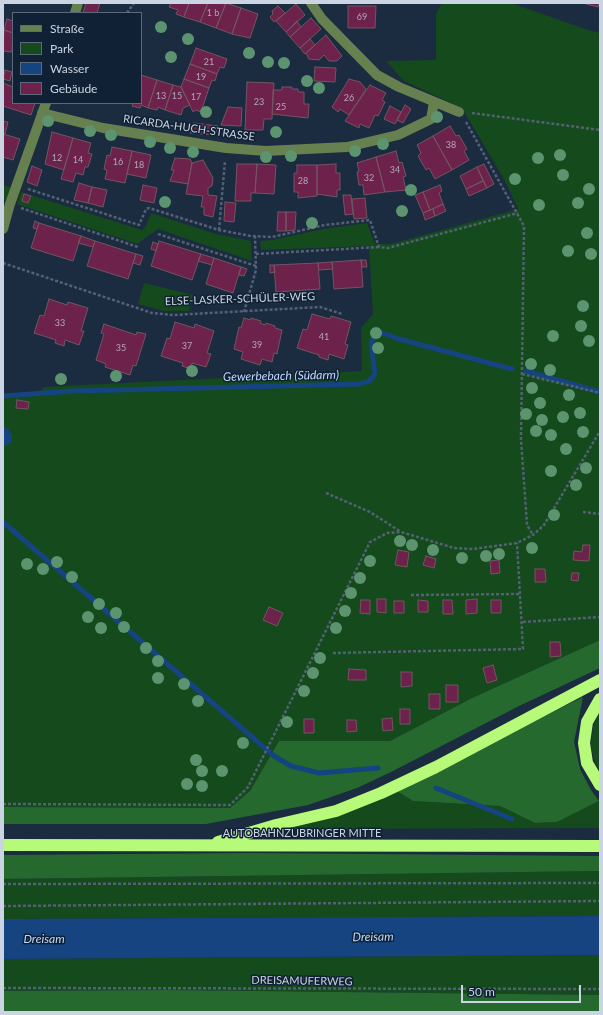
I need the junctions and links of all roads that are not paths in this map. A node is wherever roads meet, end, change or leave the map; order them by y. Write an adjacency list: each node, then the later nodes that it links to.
1 (311, 3): 2 (street)
2 (434, 102): 4 (street); 5 (street, RICARDA-HUCH-STRASSE)
3 (46, 104): 5 (street)
4 (459, 112)
5 (42, 113): 6 (street)
6 (3, 229)
7 (600, 680): 11 (highway)
8 (600, 699): 9 (highway)
9 (600, 785)
10 (3, 845): 11 (highway, AUTOBAHNZUBRINGER MITTE)
11 (206, 845): 12 (highway, AUTOBAHNZUBRINGER MITTE)
12 (600, 846)

